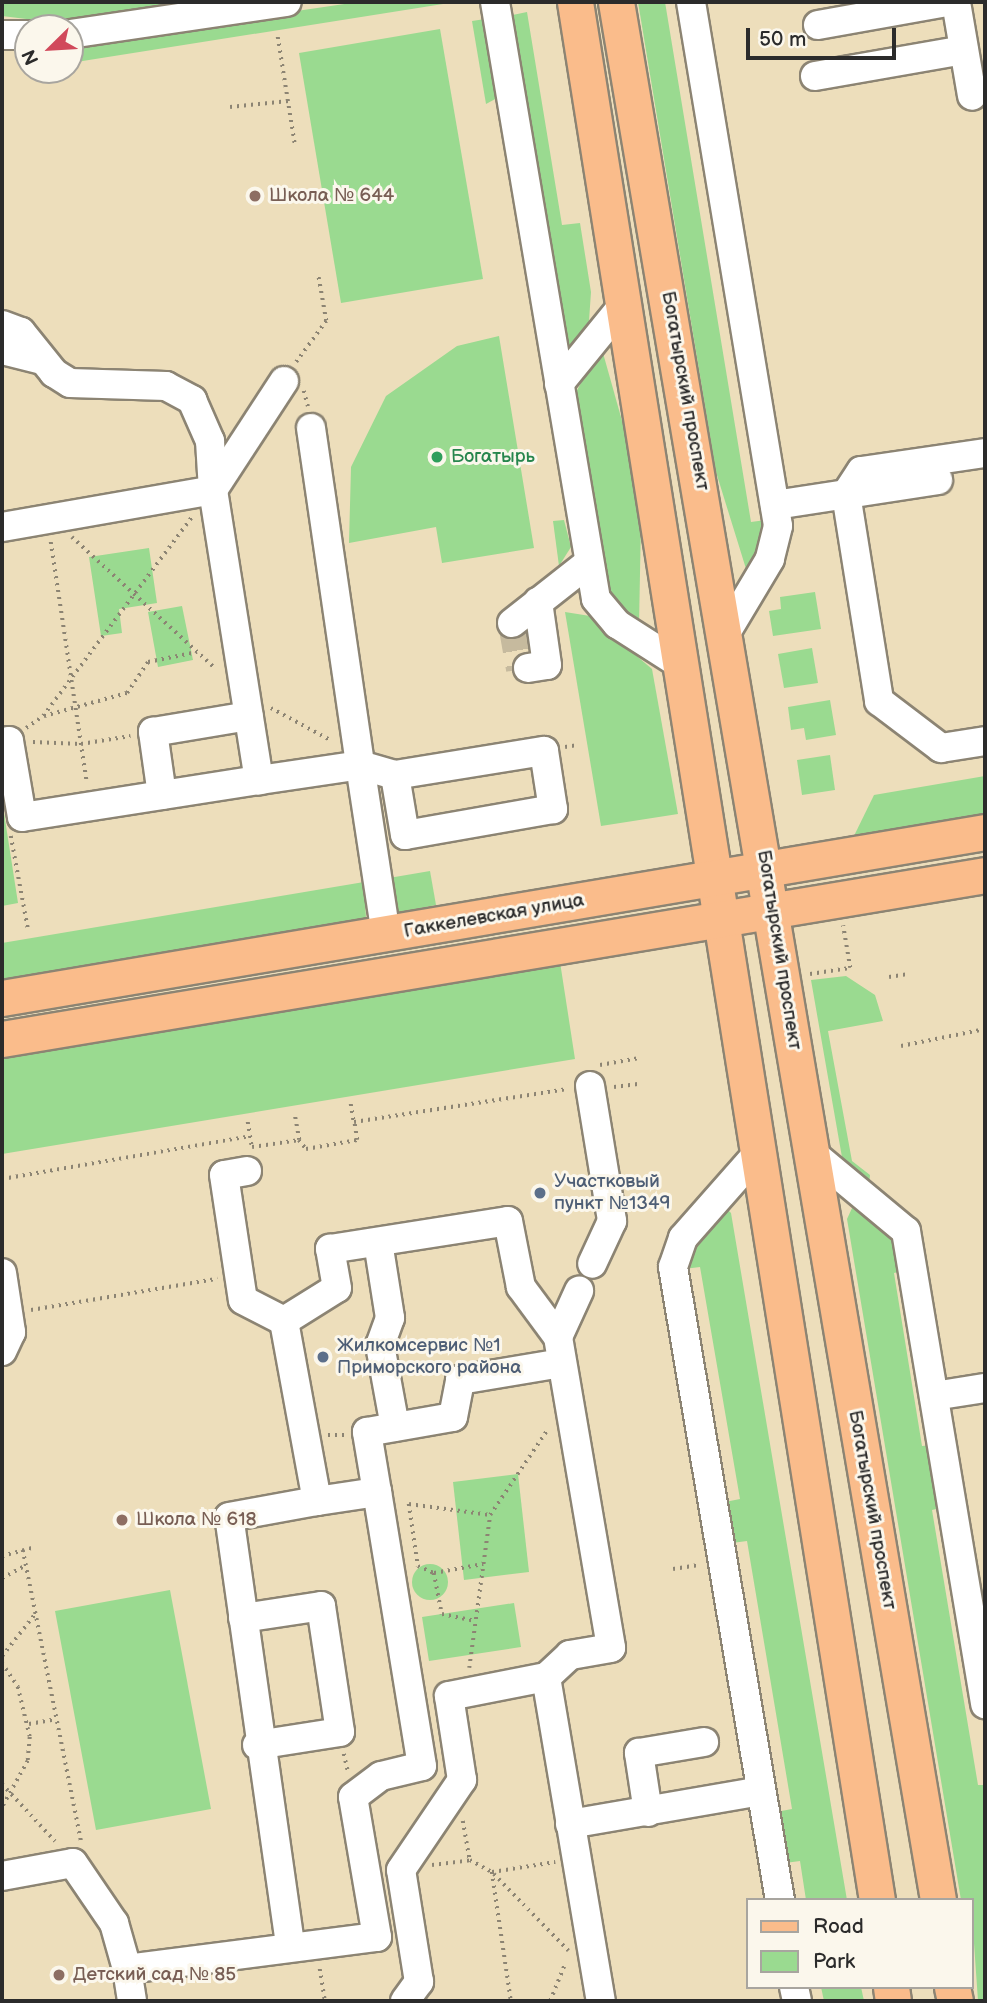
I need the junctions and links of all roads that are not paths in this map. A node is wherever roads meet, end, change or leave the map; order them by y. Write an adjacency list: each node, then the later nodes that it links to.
1 (287, 2): 9 (street)
2 (495, 2): 18 (street)
3 (575, 2): 13 (main road)
4 (616, 2): 29 (main road, Богатырский проспект)
5 (691, 2): 24 (street)
6 (947, 2): 8 (street)
7 (956, 2): 10 (street)
8 (818, 25)
9 (84, 32)
10 (964, 50): 11 (street); 12 (street)
11 (815, 75)
12 (972, 96)
13 (624, 304): 18 (street); 30 (main road)
14 (2, 325): 16 (street)
15 (2, 350): 16 (street)
16 (42, 360): 22 (street)
17 (290, 372): 22 (street)
18 (559, 384): 26 (street)
19 (311, 428): 35 (street)
20 (985, 453): 23 (street)
21 (938, 480): 23 (street)
22 (213, 490): 25 (street); 32 (street)
23 (846, 494): 24 (street); 34 (street)
24 (775, 505): 29 (street)
25 (2, 527)
26 (587, 564): 27 (street); 30 (street)
27 (538, 602): 28 (street); 31 (street)
28 (512, 623)
29 (727, 631): 42 (main road, Богатырский проспект)
30 (678, 663): 44 (main road)
31 (528, 668)
32 (247, 705): 37 (street); 38 (street)
33 (5, 741): 38 (street)
34 (985, 741)
35 (359, 760): 36 (street); 37 (street); 41 (street)
36 (395, 775): 39 (street); 39 (street)
37 (259, 780): 38 (street)
38 (162, 795)
39 (518, 815): 41 (street)
40 (985, 832): 42 (main road, Гаккелевская улица)
41 (373, 851): 47 (street)
42 (766, 872): 44 (main road, Гаккелевская улица); 45 (main road, Богатырский проспект)
43 (985, 875): 45 (main road, Гаккелевская улица)
44 (713, 880): 46 (main road); 47 (main road, Гаккелевская улица)
45 (773, 910): 46 (main road, Гаккелевская улица); 51 (main road, Богатырский проспект)
46 (719, 919): 49 (main road, Гаккелевская улица); 52 (main road)
47 (386, 934): 48 (main road, Гаккелевская улица)
48 (2, 998)
49 (2, 1038)
50 (590, 1086): 55 (street)
51 (812, 1153): 62 (street); 79 (main road, Богатырский проспект)
52 (757, 1154): 73 (street); 78 (main road)
53 (249, 1159): 58 (street)
54 (378, 1241): 58 (street); 59 (street); 63 (street)
55 (592, 1264)
56 (2, 1273): 60 (street)
57 (579, 1291): 59 (street)
58 (285, 1321): 65 (street)
59 (560, 1350): 63 (street); 67 (street)
60 (2, 1351)
61 (985, 1388): 62 (street)
62 (934, 1396): 70 (street)
63 (395, 1427): 64 (street)
64 (377, 1492): 65 (street); 69 (street)
65 (317, 1501): 66 (street)
66 (243, 1618): 72 (street); 72 (street)
67 (546, 1678): 68 (street); 75 (street)
68 (457, 1695): 69 (street); 83 (street)
69 (413, 1703): 80 (street)
70 (985, 1704)
71 (704, 1742): 74 (street)
72 (257, 1745): 80 (street)
73 (761, 1791): 74 (street); 77 (street)
74 (648, 1812): 75 (street)
75 (570, 1824): 84 (street)
76 (2, 1876): 81 (street)
77 (780, 1898)
78 (877, 1898)
79 (938, 1898)
80 (303, 1946): 81 (street)
81 (127, 1969): 82 (street)
82 (132, 2001)
83 (405, 2001)
84 (601, 2001)

